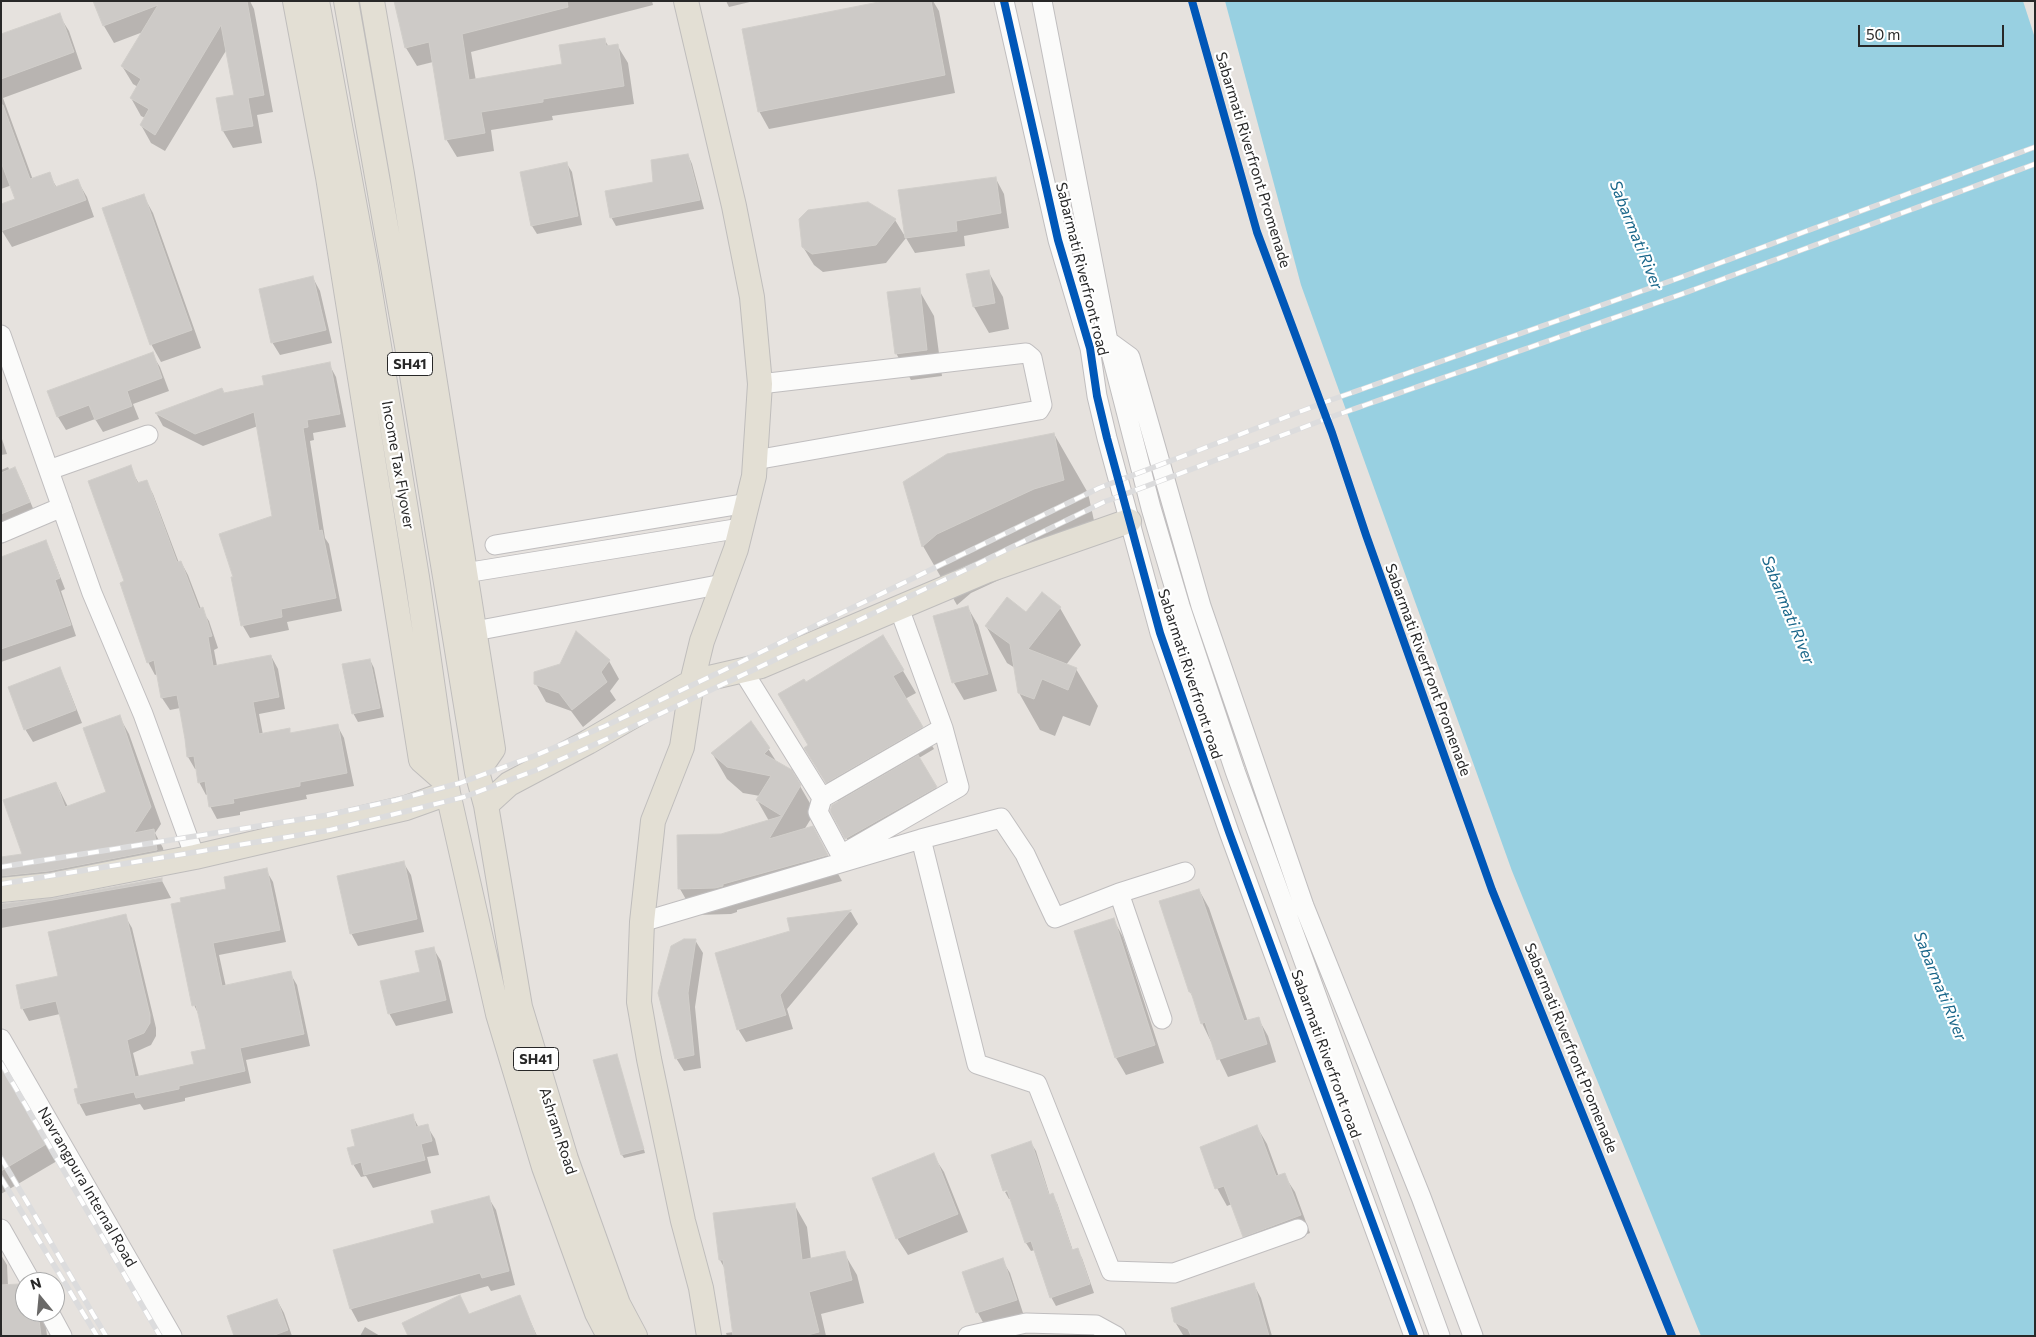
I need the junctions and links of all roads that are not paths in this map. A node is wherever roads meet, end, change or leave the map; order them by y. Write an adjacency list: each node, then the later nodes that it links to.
1 (295, 1): 28 (main road)
2 (317, 1): 28 (main road, Income Tax Flyover)
3 (346, 1): 27 (main road, Income Tax Flyover / SH41)
4 (372, 1): 20 (main road)
5 (686, 1): 10 (main road)
6 (1004, 1): 16 (street, Sabarmati Riverfront road)
7 (1042, 1): 9 (street, Sabarmati Riverfront road)
8 (1, 335): 13 (street)
9 (1108, 341): 51 (street, Sabarmati Riverfront road); 52 (street)
10 (760, 384): 12 (main road); 12 (street)
11 (148, 435): 13 (street)
12 (755, 460): 14 (main road)
13 (49, 470): 15 (street)
14 (748, 503): 17 (main road); 19 (street)
15 (62, 507): 18 (street); 32 (street)
16 (1129, 522): 22 (main road); 50 (street, Sabarmati Riverfront road)
17 (741, 528): 20 (street); 21 (main road)
18 (1, 533)
19 (495, 545)
20 (465, 573): 23 (main road)
21 (723, 584): 23 (street); 25 (main road)
22 (899, 608): 24 (main road); 26 (street)
23 (474, 631): 27 (main road)
24 (743, 671): 25 (main road); 29 (street)
25 (692, 682): 30 (main road); 36 (main road)
26 (943, 728): 29 (street); 29 (street)
27 (477, 772): 30 (main road, Ashram Road / SH41)
28 (447, 787): 32 (main road); 45 (main road, Ashram Road)
29 (822, 798)
30 (486, 805): 46 (main road, Ashram Road / SH41)
31 (921, 839): 35 (street); 36 (street); 40 (street)
32 (195, 857): 34 (main road)
33 (1186, 872): 35 (street)
34 (1, 890)
35 (1119, 893): 37 (street)
36 (642, 922): 47 (main road)
37 (1162, 1020)
38 (1, 1039): 44 (street, Navrangpura Internal Road)
39 (1, 1229): 41 (street)
40 (1298, 1229)
41 (25, 1272)
42 (54, 1322): 43 (street)
43 (62, 1336)
44 (172, 1336)
45 (608, 1336)
46 (634, 1336)
47 (709, 1336)
48 (968, 1336): 49 (street)
49 (1116, 1336)
50 (1414, 1336)
51 (1440, 1336)
52 (1472, 1336)

